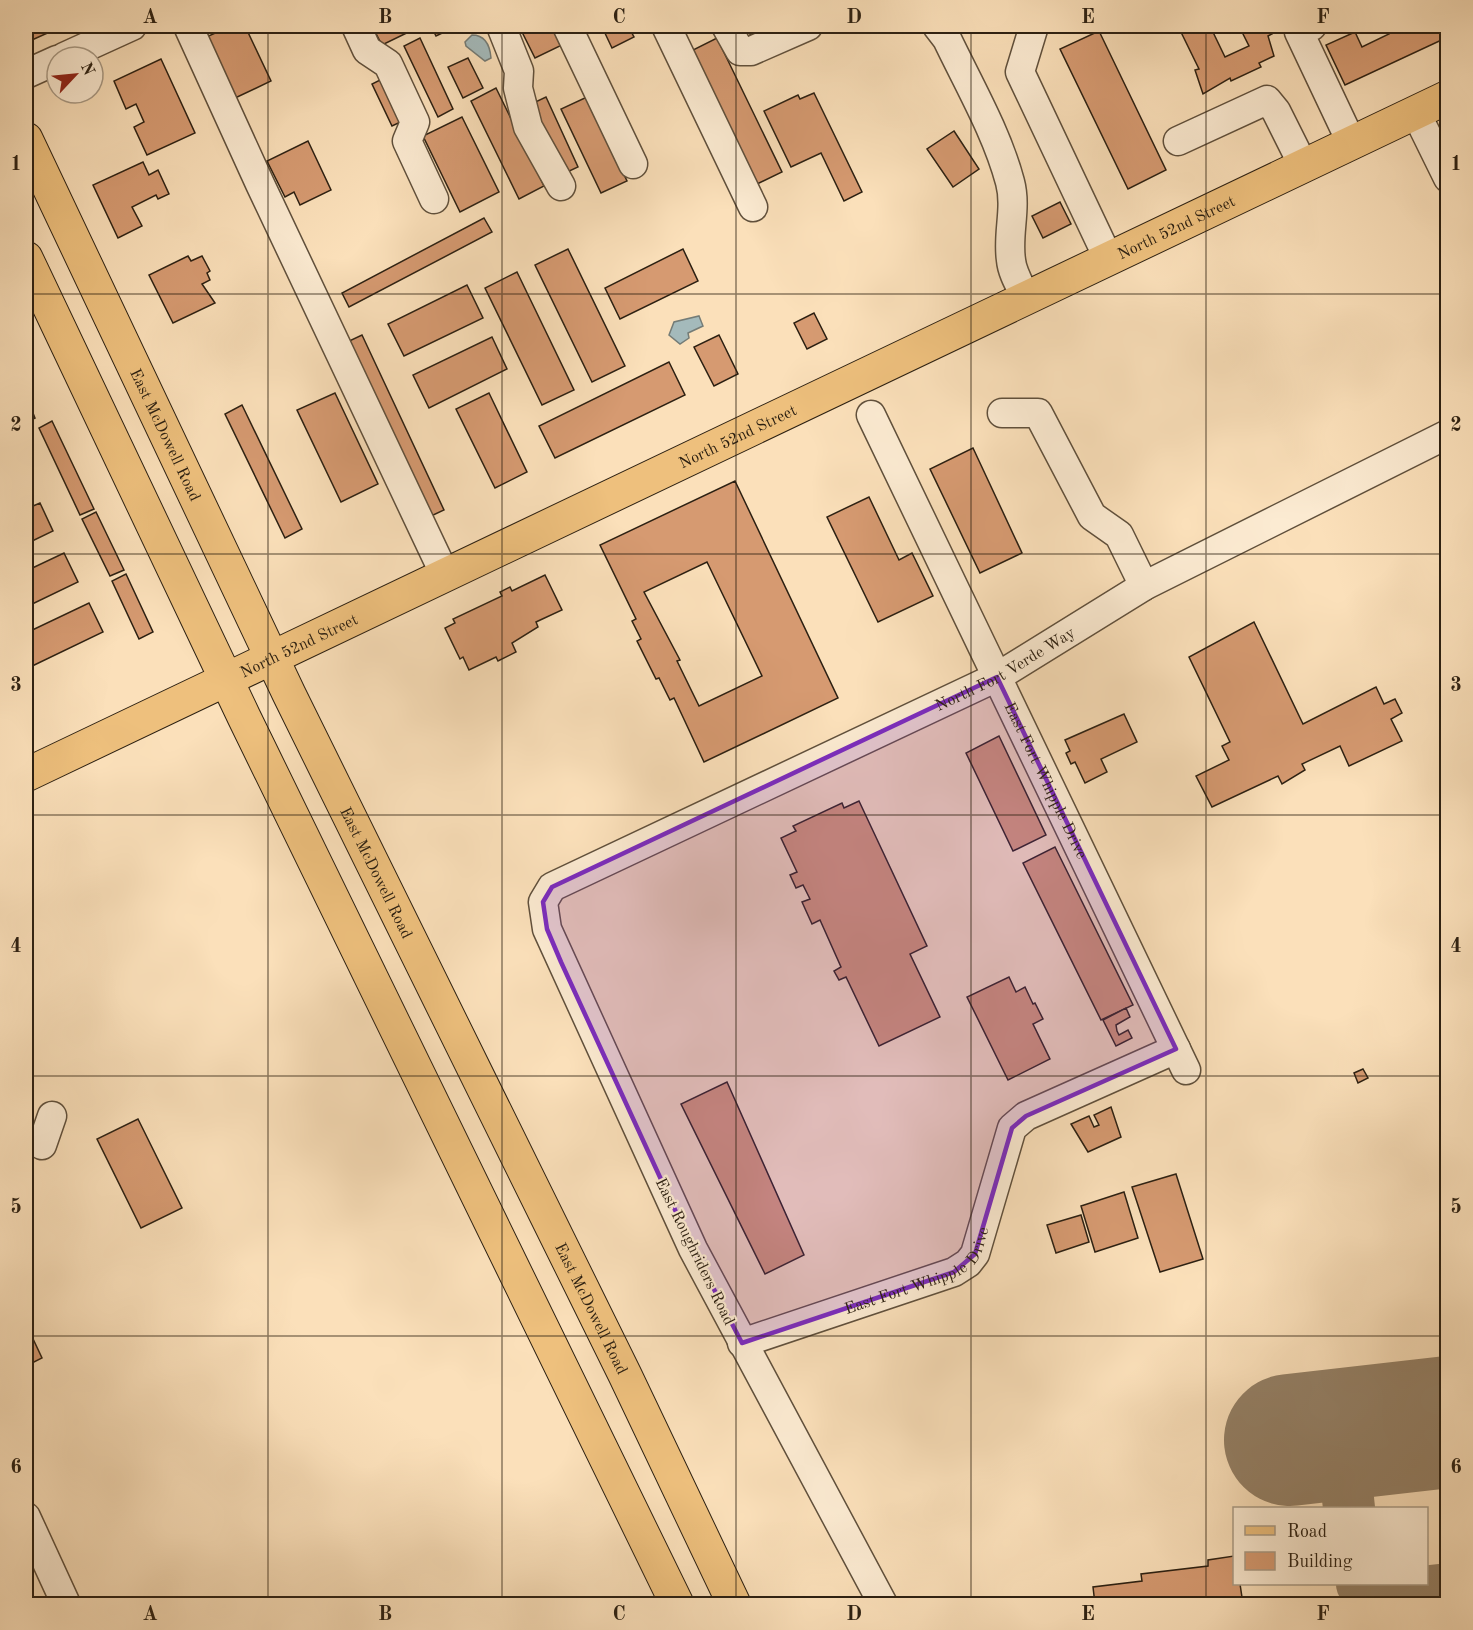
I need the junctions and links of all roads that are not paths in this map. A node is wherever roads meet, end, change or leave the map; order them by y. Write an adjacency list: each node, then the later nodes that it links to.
1 (132, 26): 12 (street)
2 (188, 26): 32 (street)
3 (356, 26): 24 (street)
4 (501, 26): 23 (street)
5 (567, 26): 20 (street)
6 (666, 26): 25 (street)
7 (726, 26): 8 (street)
8 (808, 26)
9 (937, 26): 28 (street)
10 (1034, 26): 27 (street)
11 (1306, 29): 19 (street)
12 (90, 45)
13 (45, 65): 14 (street)
14 (26, 74)
15 (1448, 97): 16 (main road, North 52nd Street)
16 (1416, 113): 19 (main road, North 52nd Street); 22 (street)
17 (26, 139): 34 (main road, East McDowell Road)
18 (1178, 141): 21 (street)
19 (1352, 144): 21 (main road, North 52nd Street)
20 (633, 164)
21 (1304, 167): 27 (main road, North 52nd Street)
22 (1448, 177)
23 (561, 186)
24 (434, 199)
25 (753, 207)
26 (26, 258): 36 (main road)
27 (1109, 260): 28 (main road, North 52nd Street)
28 (1026, 298): 32 (main road, North 52nd Street)
29 (1002, 413): 33 (street)
30 (871, 415): 35 (street, East Fort Whipple Drive)
31 (1448, 434): 33 (street, North Fort Verde Way)
32 (445, 574): 34 (main road, North 52nd Street)
33 (1144, 586): 35 (street, North Fort Verde Way)
34 (272, 657): 36 (main road, North 52nd Street); 45 (main road, East McDowell Road)
35 (997, 677): 38 (street, North Fort Verde Way); 41 (street, East Fort Whipple Drive)
36 (225, 678): 37 (main road, North 52nd Street); 44 (main road)
37 (26, 775)
38 (552, 887): 41 (street, East Roughriders Road)
39 (52, 1116): 40 (street)
40 (42, 1145)
41 (742, 1343): 46 (street, East Roughriders Road)
42 (26, 1517): 43 (street)
43 (66, 1605)
44 (677, 1605)
45 (734, 1605)
46 (883, 1605)

